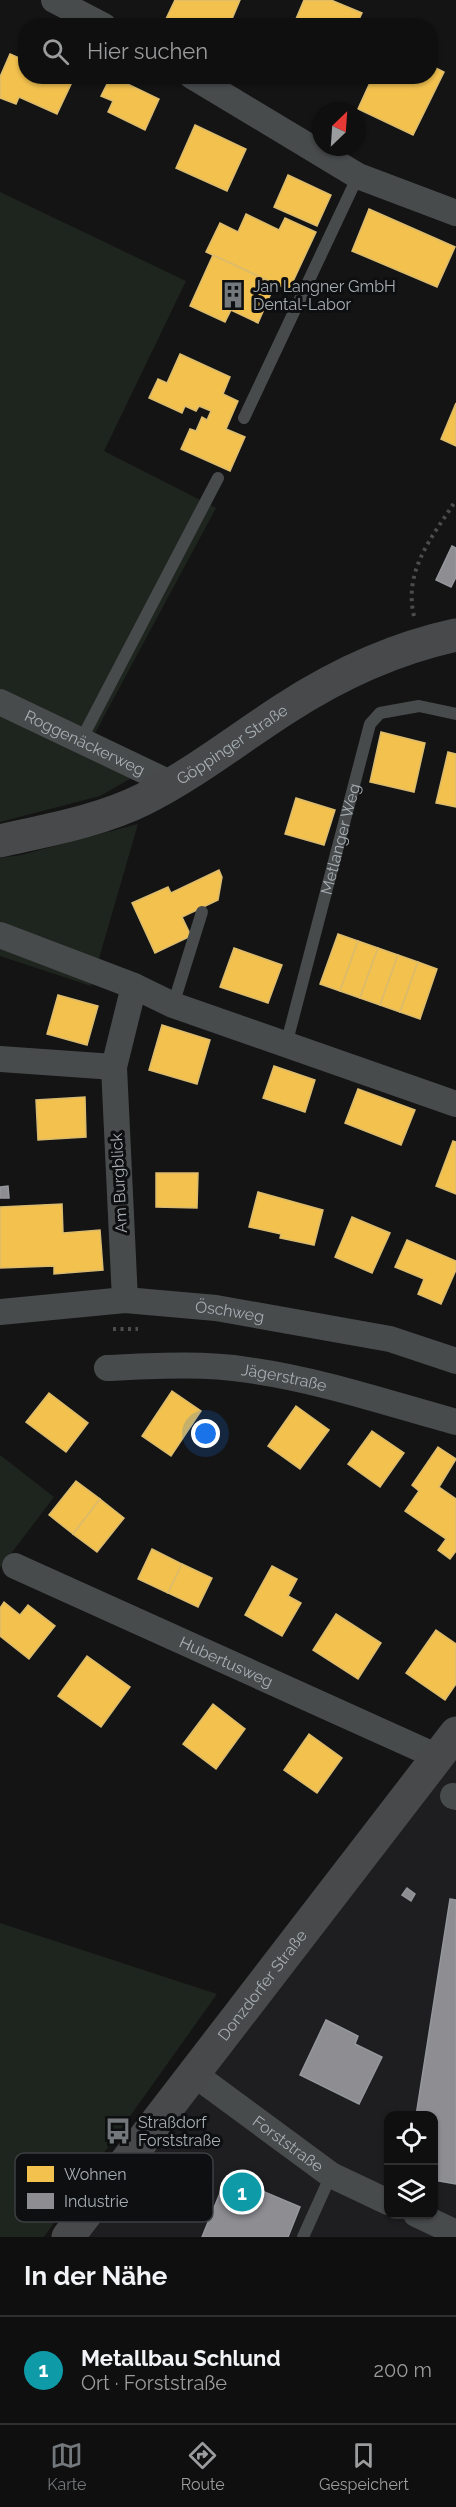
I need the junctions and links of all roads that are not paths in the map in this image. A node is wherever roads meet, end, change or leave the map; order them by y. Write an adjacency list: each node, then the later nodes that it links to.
1 (54, 0): 2 (street)
2 (89, 18)
3 (205, 84): 4 (street)
4 (358, 176): 5 (street); 6 (lane)
5 (456, 213)
6 (243, 418)
7 (218, 478): 11 (lane)
8 (456, 635): 12 (main road, Göppinger Straße)
9 (0, 702): 11 (street, Roggenäckerweg)
10 (456, 714): 18 (lane, Metlanger Weg)
11 (80, 742): 12 (street, Roggenäckerweg)
12 (172, 784): 13 (main road, Göppinger Straße)
13 (0, 841)
14 (202, 912): 17 (lane)
15 (0, 935): 16 (street)
16 (134, 986): 17 (street); 20 (street, Am Burgblick)
17 (173, 1005): 18 (street)
18 (286, 1045): 21 (street)
19 (0, 1059): 20 (street)
20 (114, 1067): 22 (street, Am Burgblick)
21 (456, 1104)
22 (125, 1300): 23 (street, Öschweg); 24 (street, Öschweg)
23 (0, 1312)
24 (456, 1361)
25 (107, 1368): 26 (street, Jägerstraße)
26 (456, 1422)
27 (15, 1566): 28 (street, Hubertusweg)
28 (447, 1745): 29 (main road, Donzdorfer Straße)
29 (194, 2074): 30 (main road, Donzdorfer Straße); 31 (street, Forststraße)
30 (133, 2153)
31 (331, 2175): 32 (street, Forststraße); 37 (lane)
32 (384, 2200)
33 (427, 2219): 35 (street)
34 (80, 2222): 36 (main road, Donzdorfer Straße)
35 (456, 2233)
36 (68, 2237)
37 (303, 2237)

